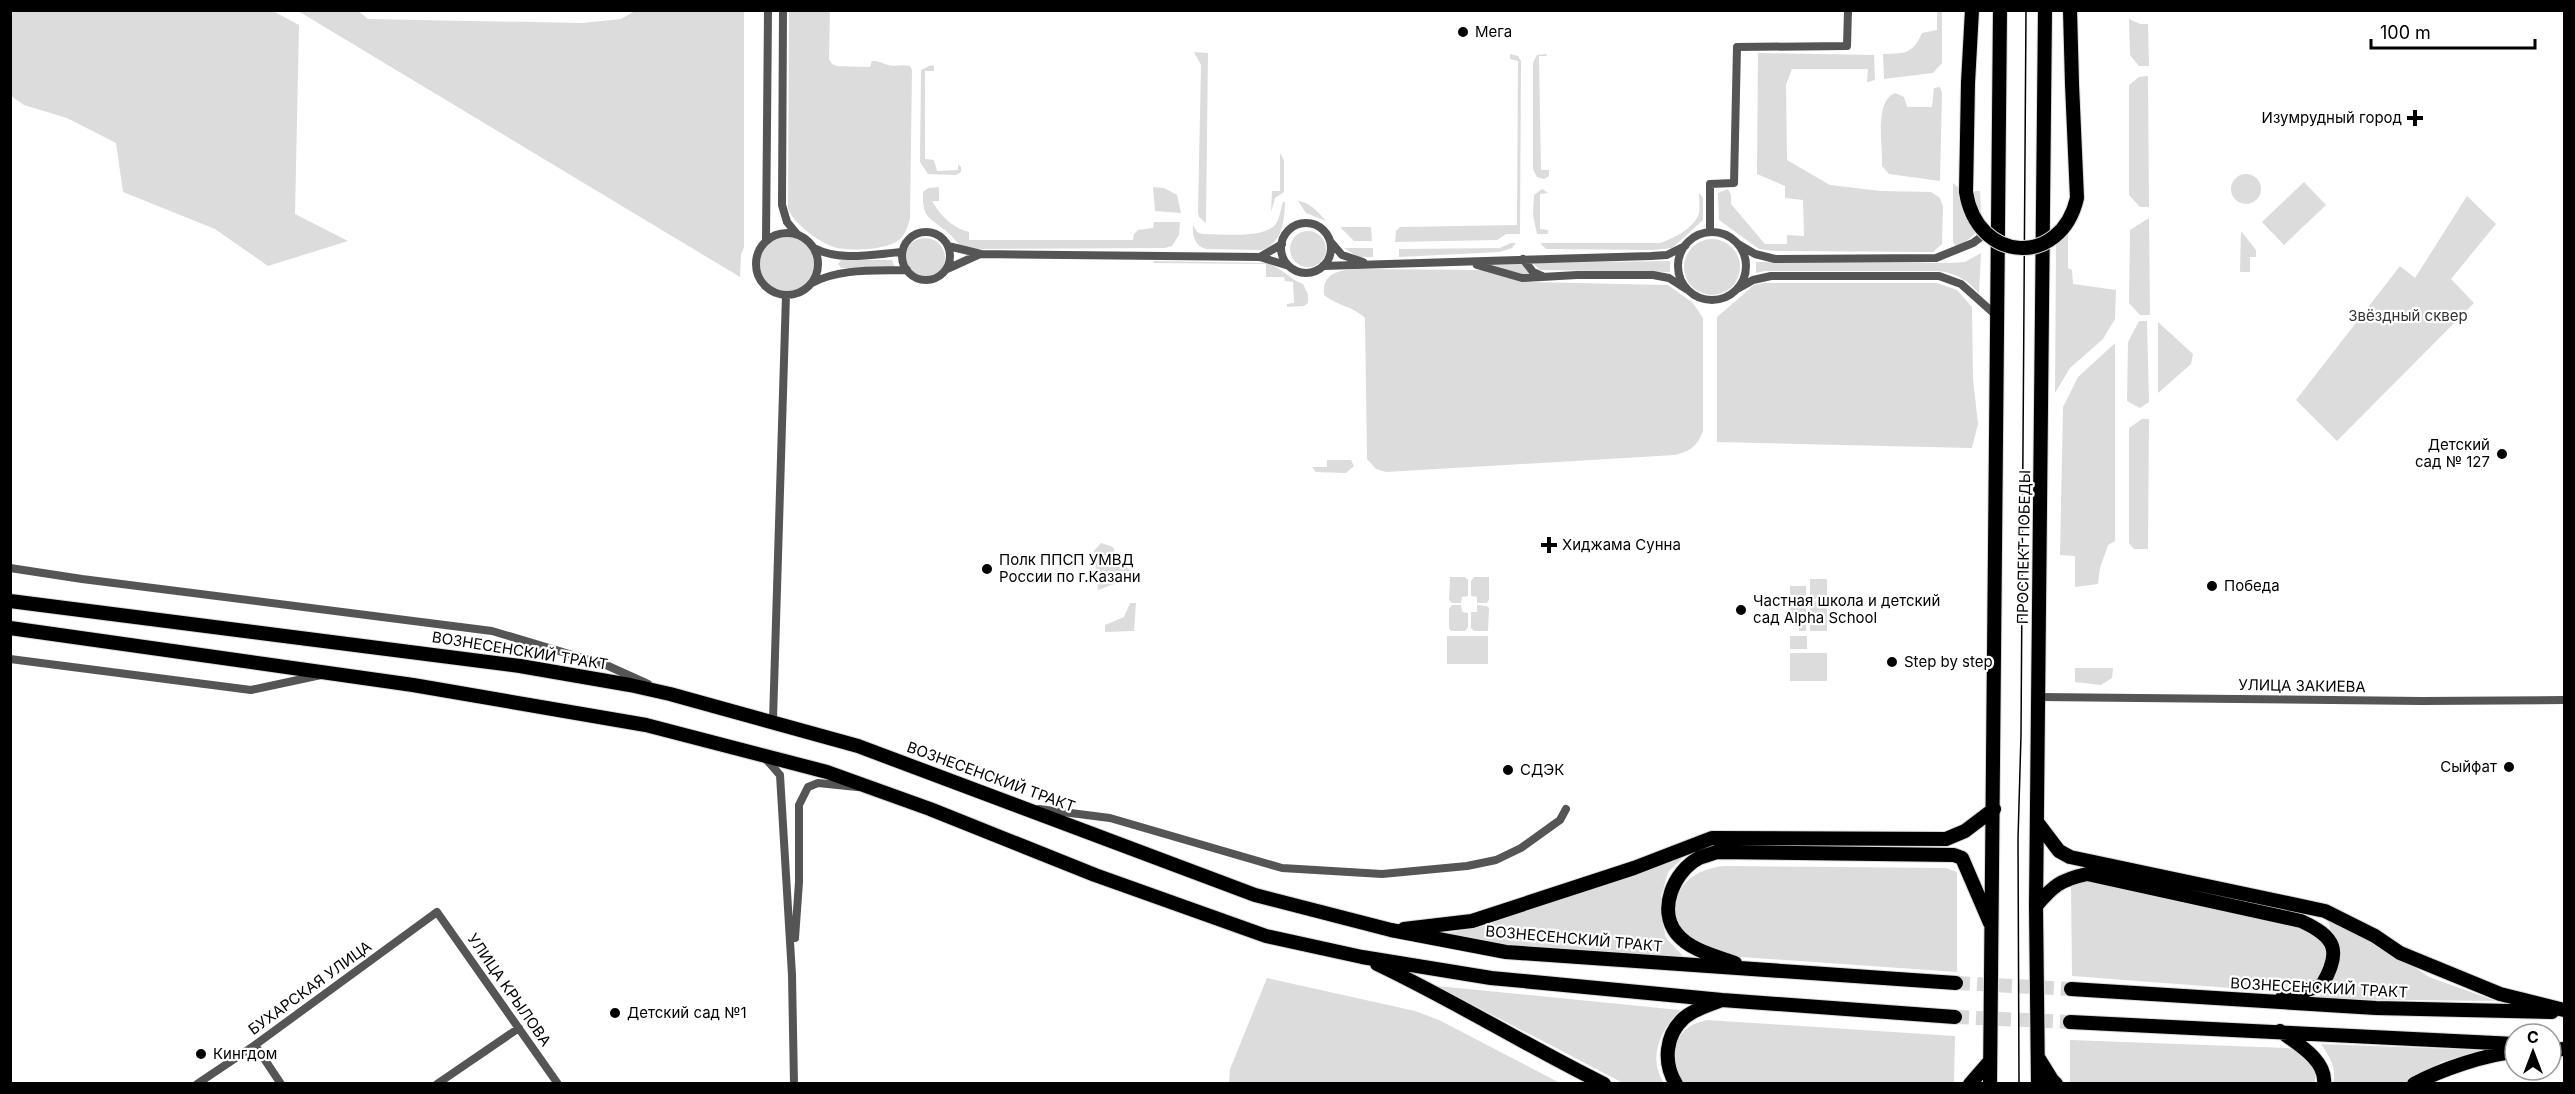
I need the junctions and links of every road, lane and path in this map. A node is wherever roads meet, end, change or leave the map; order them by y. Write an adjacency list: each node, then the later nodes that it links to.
1 (768, 10): 11 (street)
2 (783, 10): 10 (street)
3 (1848, 10): 9 (street)
4 (1972, 10): 7 (main road, bridge)
5 (2000, 10): 8 (main road, ПРОСПЕКТ ПОБЕДЫ)
6 (2045, 10): 40 (main road, ПРОСПЕКТ ПОБЕДЫ)
7 (2070, 10)
8 (1999, 224): 14 (street); 33 (main road, ПРОСПЕКТ ПОБЕДЫ)
9 (1710, 232): 14 (street); 16 (street)
10 (797, 234): 11 (street); 17 (street)
11 (766, 240): 32 (street)
12 (1330, 241): 13 (street); 22 (street); 25 (street)
13 (1282, 244): 20 (street); 24 (street)
14 (1738, 244): 30 (street)
15 (948, 246): 18 (street); 19 (street); 26 (street)
16 (1685, 246): 21 (street); 31 (street)
17 (814, 248): 18 (street); 29 (street)
18 (902, 252): 27 (street)
19 (981, 254): 20 (street); 26 (street)
20 (1260, 257): 24 (street)
21 (1523, 259): 23 (street); 28 (street)
22 (1366, 263): 23 (street); 25 (street)
23 (1471, 263): 28 (street)
24 (1289, 266): 25 (street)
25 (1323, 266)
26 (947, 269): 27 (street)
27 (907, 270): 29 (street)
28 (1545, 278): 31 (street)
29 (811, 283): 32 (street)
30 (1739, 288): 31 (street); 33 (street)
31 (1686, 289)
32 (786, 295): 42 (street)
33 (1998, 318): 47 (main road, ПРОСПЕКТ ПОБЕДЫ)
34 (10, 568): 39 (street)
35 (10, 600): 39 (main road, ВОЗНЕСЕНСКИЙ ТРАКТ)
36 (10, 628): 38 (main road)
37 (10, 659): 38 (street)
38 (332, 673): 43 (main road)
39 (670, 694): 42 (main road, ВОЗНЕСЕНСКИЙ ТРАКТ)
40 (2039, 697): 41 (street, УЛИЦА ЗАКИЕВА); 48 (main road, ПРОСПЕКТ ПОБЕДЫ)
41 (2565, 700)
42 (773, 720): 45 (main road, ВОЗНЕСЕНСКИЙ ТРАКТ)
43 (758, 753): 44 (main road); 55 (street)
44 (875, 789): 53 (main road); 55 (street)
45 (1024, 807): 46 (street); 52 (main road, ВОЗНЕСЕНСКИЙ ТРАКТ)
46 (1566, 809)
47 (1994, 809): 51 (main road, ПРОСПЕКТ ПОБЕДЫ); 52 (main road)
48 (2037, 822): 49 (main road, ПРОСПЕКТ ПОБЕДЫ); 60 (main road)
49 (2036, 906): 59 (main road); 68 (main road, ПРОСПЕКТ ПОБЕДЫ)
50 (437, 912): 63 (street, УЛИЦА КРЫЛОВА); 66 (street, БУХАРСКАЯ УЛИЦА)
51 (1992, 928): 54 (main road); 69 (main road, ПРОСПЕКТ ПОБЕДЫ)
52 (1391, 930): 54 (main road, ВОЗНЕСЕНСКИЙ ТРАКТ)
53 (1362, 957): 58 (main road); 75 (main road)
54 (1751, 969): 56 (main road, ВОЗНЕСЕНСКИЙ ТРАКТ)
55 (792, 975): 74 (street)
56 (1956, 983)
57 (2071, 989): 59 (main road, ВОЗНЕСЕНСКИЙ ТРАКТ)
58 (1722, 1000): 61 (main road); 76 (main road)
59 (2273, 1002): 60 (main road, ВОЗНЕСЕНСКИЙ ТРАКТ)
60 (2565, 1011)
61 (1955, 1017)
62 (2070, 1022): 64 (main road)
63 (519, 1028): 72 (street); 73 (street, УЛИЦА КРЫЛОВА)
64 (2280, 1031): 65 (main road); 81 (main road)
65 (2503, 1043)
66 (255, 1045): 70 (street, БУХАРСКАЯ УЛИЦА); 71 (street)
67 (2503, 1053): 82 (main road)
68 (2038, 1058): 79 (main road, ПРОСПЕКТ ПОБЕДЫ); 80 (main road)
69 (1990, 1061): 77 (main road); 78 (main road, ПРОСПЕКТ ПОБЕДЫ)
70 (197, 1083)
71 (281, 1083)
72 (437, 1083)
73 (558, 1083)
74 (794, 1083)
75 (1604, 1083)
76 (1676, 1083)
77 (1970, 1083)
78 (1990, 1083)
79 (2038, 1083)
80 (2056, 1083)
81 (2324, 1083)
82 (2414, 1083)

